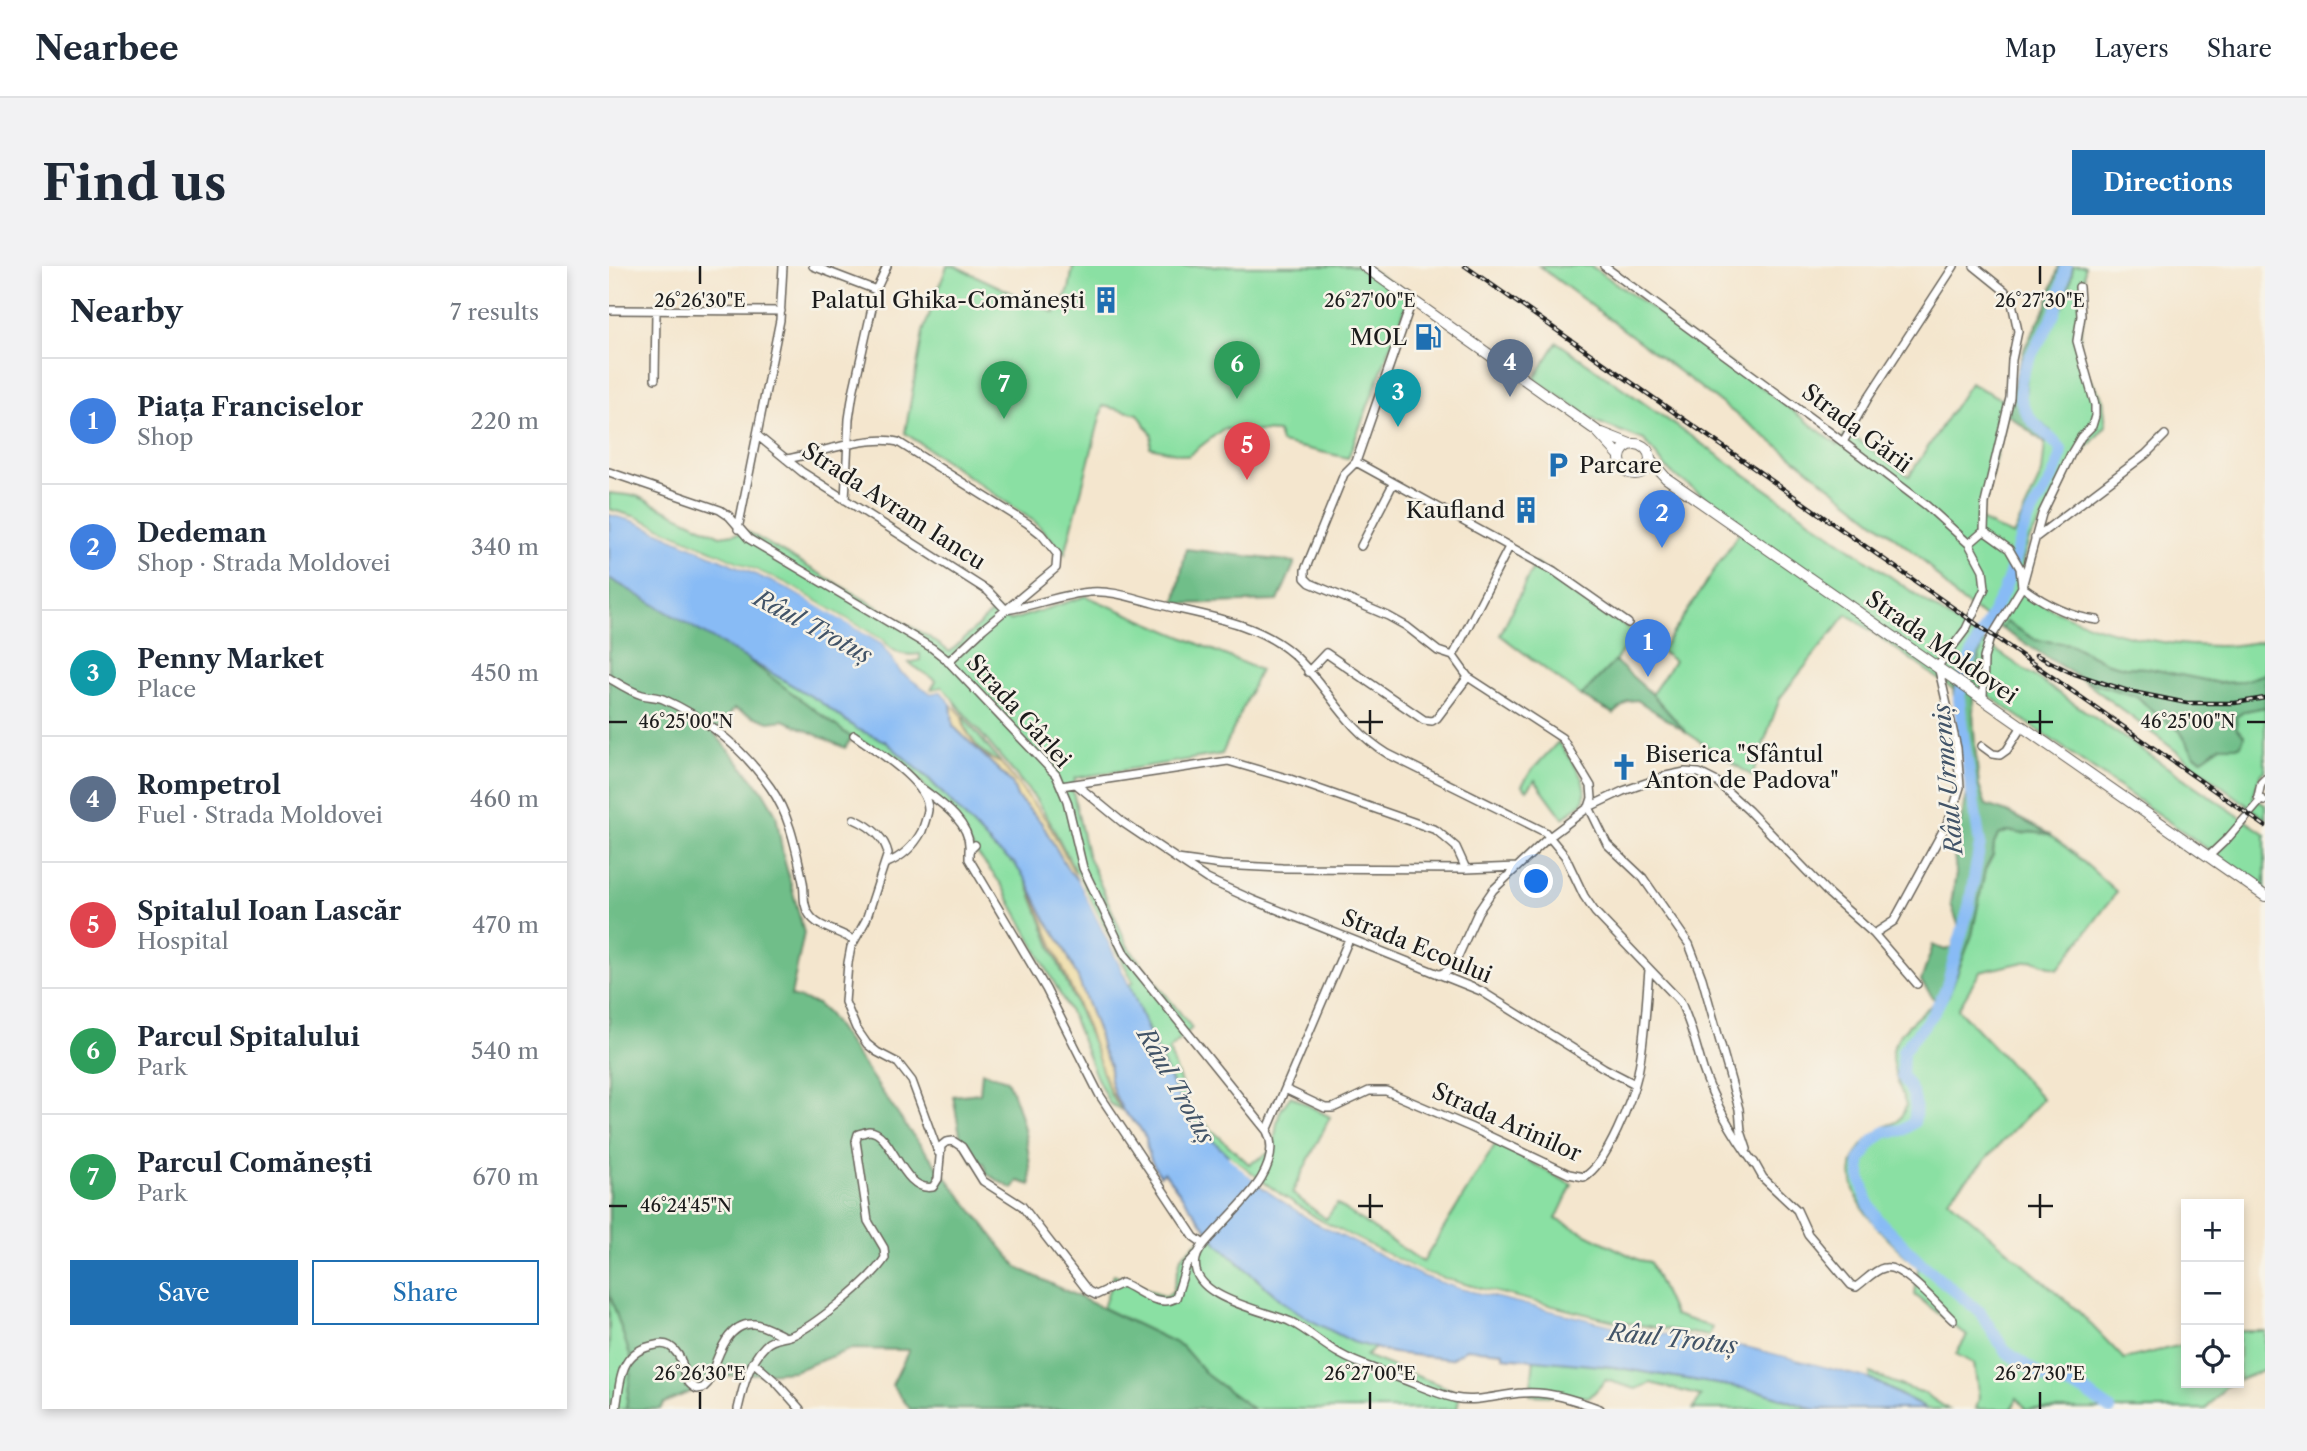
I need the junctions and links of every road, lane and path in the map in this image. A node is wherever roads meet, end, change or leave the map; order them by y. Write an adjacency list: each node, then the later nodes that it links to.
1 (813, 266): 9 (street)
2 (887, 266): 9 (street)
3 (1364, 266): 10 (main road)
4 (1604, 266): 18 (street, Strada Gării)
5 (1954, 266): 18 (street)
6 (1973, 266): 31 (street)
7 (785, 268): 13 (street)
8 (2079, 287): 32 (street)
9 (876, 290): 20 (street)
10 (1412, 301): 15 (main road); 24 (street)
11 (609, 310): 12 (street)
12 (656, 311): 13 (street); 14 (street)
13 (781, 311): 17 (street)
14 (655, 379)
15 (1597, 431): 19 (main road); 21 (main road)
16 (2165, 435): 32 (street)
17 (758, 436): 22 (street, Strada Avram Iancu); 30 (street)
18 (1843, 442): 33 (street, Strada Gării)
19 (1630, 444): 21 (main road); 23 (main road)
20 (848, 446): 22 (street); 29 (street); 37 (street)
21 (1620, 456): 26 (main road)
22 (786, 460): 29 (street, Strada Avram Iancu)
23 (1650, 460): 26 (main road); 27 (main road, Strada Moldovei)
24 (1356, 462): 28 (street); 40 (street)
25 (609, 472): 30 (street, Strada Gârlei)
26 (1643, 472): 27 (main road, Strada Moldovei)
27 (1666, 478): 42 (main road, Strada Moldovei)
28 (1393, 484): 34 (street); 35 (street)
29 (845, 500): 37 (street, Strada Avram Iancu)
30 (738, 528): 41 (street, Strada Gârlei)
31 (1983, 531): 33 (street); 36 (street)
32 (2034, 538): 36 (street)
33 (1969, 544): 42 (street, Strada Gării)
34 (1361, 546)
35 (1509, 547): 39 (street); 40 (street)
36 (2022, 587): 38 (street); 46 (street)
37 (1006, 610): 41 (street); 43 (street)
38 (2097, 620)
39 (1628, 623)
40 (1454, 656): 44 (street)
41 (949, 662): 53 (street, Strada Gârlei)
42 (1938, 666): 46 (main road, Strada Moldovei); 64 (street)
43 (1308, 672): 44 (street); 57 (street)
44 (1468, 677): 55 (street)
45 (609, 678): 66 (street)
46 (1983, 698): 47 (main road, Strada Moldovei)
47 (2022, 726): 49 (street); 58 (main road, Strada Moldovei)
48 (854, 735): 51 (street)
49 (1982, 746)
50 (2265, 779): 54 (street)
51 (918, 785): 60 (street); 75 (street)
52 (1077, 785): 53 (street); 59 (street, Strada Ecoului); 62 (street)
53 (1061, 786): 72 (street, Strada Gârlei)
54 (2263, 801): 58 (street)
55 (1589, 807): 57 (street); 64 (street); 74 (street)
56 (854, 819): 60 (street)
57 (1548, 838): 61 (street); 67 (street)
58 (2209, 856): 63 (main road, Strada Moldovei)
59 (1177, 859): 62 (street); 65 (street, Strada Ecoului)
60 (887, 863): 66 (street)
61 (1517, 867): 62 (street); 68 (street)
62 (1467, 869)
63 (2265, 896)
64 (1874, 934): 69 (street)
65 (1349, 939): 68 (street, Strada Ecoului); 71 (street)
66 (854, 941): 73 (street)
67 (1649, 970): 70 (street, Strada Arinilor); 74 (street)
68 (1439, 975): 70 (street, Strada Ecoului)
69 (1917, 985)
70 (1635, 1084): 71 (street, Strada Arinilor)
71 (1285, 1089): 72 (street)
72 (1267, 1131): 75 (street)
73 (939, 1153): 75 (street); 77 (street)
74 (1755, 1165): 76 (street)
75 (1203, 1247): 79 (street)
76 (1953, 1320)
77 (786, 1337): 78 (street); 80 (street)
78 (753, 1362): 81 (street); 82 (street)
79 (1485, 1397): 83 (street); 84 (street)
80 (616, 1409)
81 (737, 1409)
82 (800, 1409)
83 (1482, 1409)
84 (1600, 1409)

